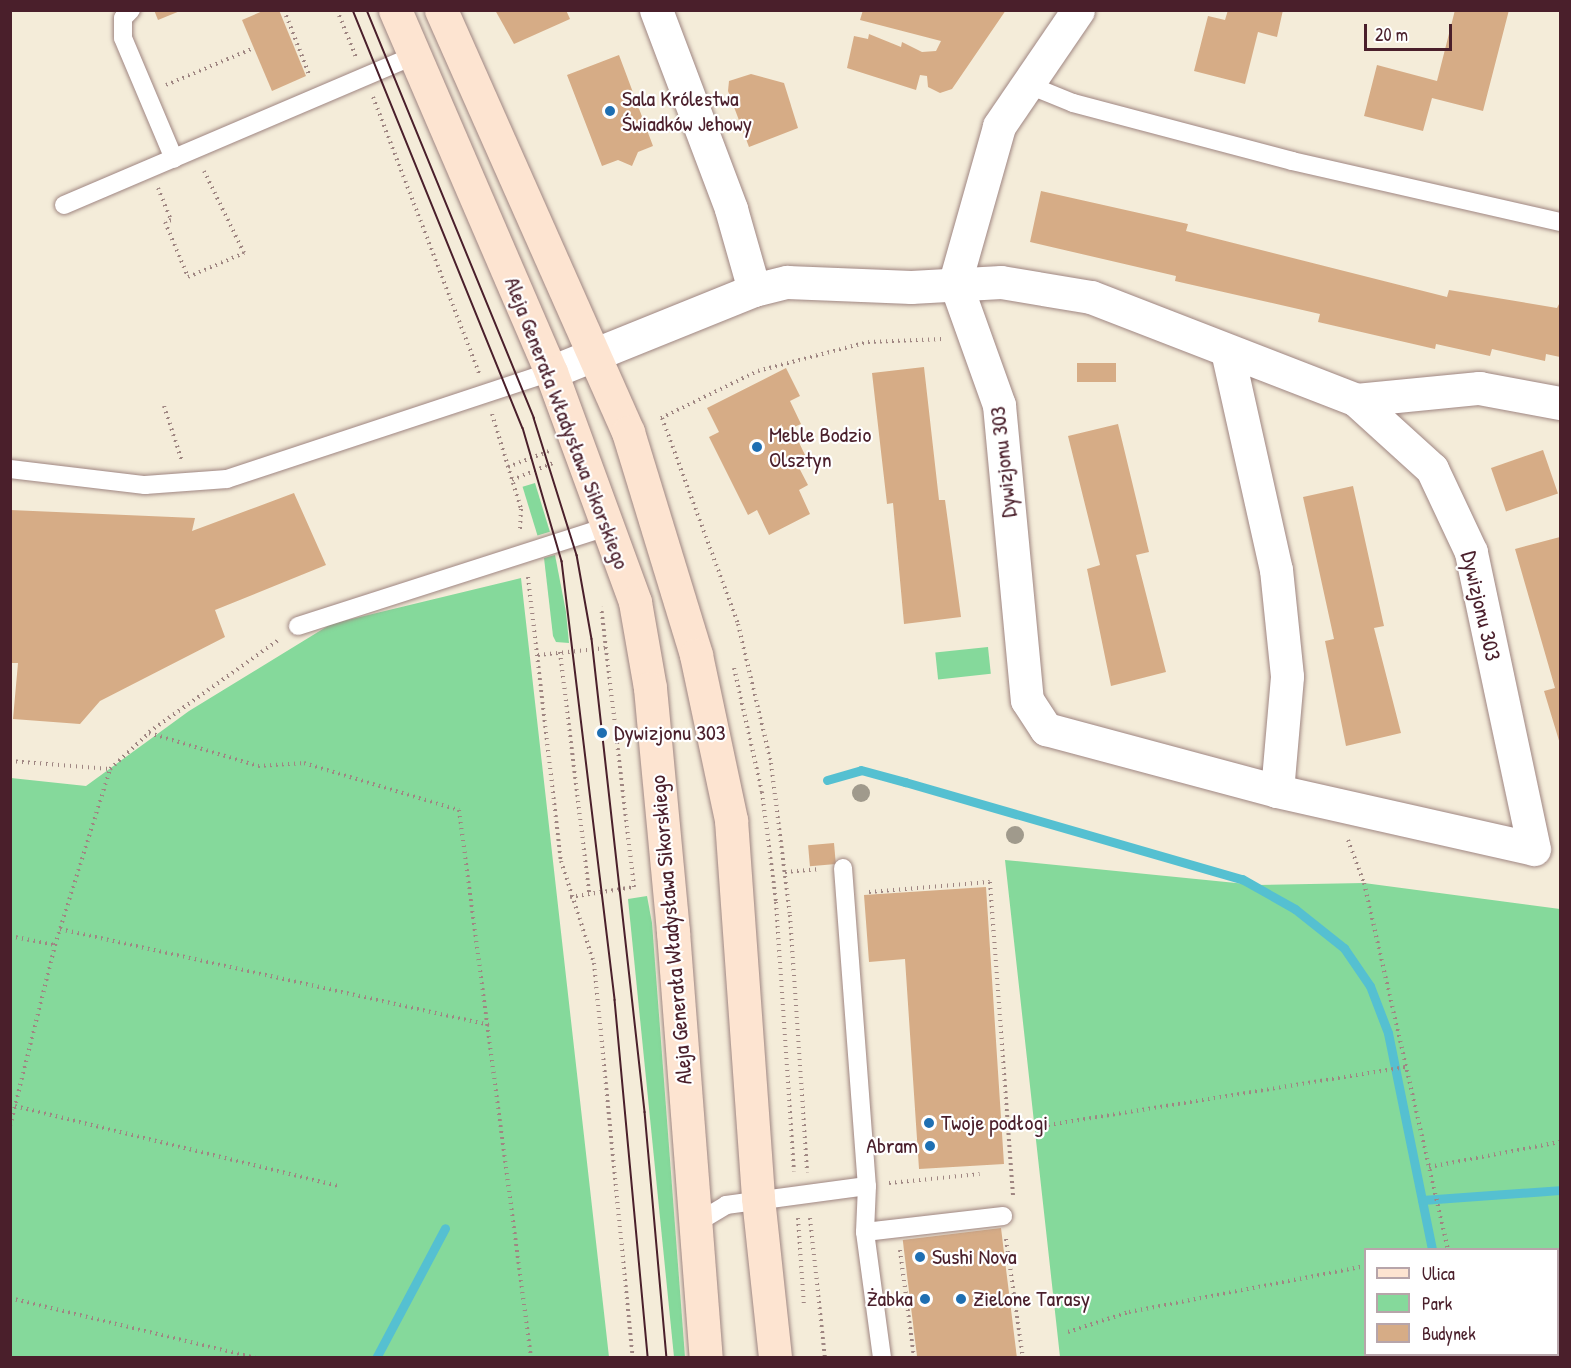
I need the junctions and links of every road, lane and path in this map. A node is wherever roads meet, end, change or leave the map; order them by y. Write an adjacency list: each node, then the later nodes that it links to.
1 (131, 10): 12 (lane)
2 (284, 10): 11 (path)
3 (337, 10): 9 (path)
4 (394, 10): 8 (main road, Aleja Generała Władysława Sikorskiego)
5 (441, 10): 19 (main road, Aleja Generała Władysława Sikorskiego)
6 (656, 10): 16 (street)
7 (1077, 10): 10 (street)
8 (413, 56): 9 (lane); 20 (main road, Aleja Generała Władysława Sikorskiego)
9 (365, 77): 11 (lane); 21 (path)
10 (1024, 83): 14 (lane); 15 (street)
11 (319, 98): 12 (lane)
12 (174, 159): 13 (lane)
13 (64, 205)
14 (1560, 222)
15 (955, 282): 16 (street, Dywizjonu 303); 17 (street, Dywizjonu 303); 18 (street, Dywizjonu 303)
16 (754, 290): 19 (street, Dywizjonu 303)
17 (978, 339): 25 (path); 40 (street, Dywizjonu 303)
18 (1227, 350): 22 (street, Dywizjonu 303); 40 (street)
19 (598, 355): 20 (street); 62 (main road, Aleja Generała Władysława Sikorskiego)
20 (551, 372): 21 (lane); 32 (main road, Aleja Generała Władysława Sikorskiego)
21 (486, 393): 28 (path); 31 (lane)
22 (1356, 399): 23 (street, Dywizjonu 303); 42 (street, Dywizjonu 303)
23 (1560, 403)
24 (164, 406): 31 (path)
25 (662, 418)
26 (554, 449): 28 (path)
27 (560, 460): 30 (path)
28 (508, 467): 30 (path)
29 (10, 469): 31 (lane)
30 (512, 480): 33 (path)
31 (184, 482)
32 (612, 525): 33 (lane); 64 (main road, Aleja Generała Władysława Sikorskiego)
33 (526, 552): 34 (lane); 36 (path)
34 (298, 626): 37 (path)
35 (560, 652): 36 (path); 46 (path); 46 (path)
36 (538, 655): 48 (path)
37 (149, 733): 39 (path); 52 (path)
38 (10, 760): 39 (path)
39 (110, 769): 49 (path)
40 (1277, 791): 41 (street, Dywizjonu 303)
41 (1334, 803): 42 (street, Dywizjonu 303); 53 (path)
42 (1547, 849)
43 (843, 868): 47 (lane)
44 (810, 870): 45 (path)
45 (785, 872)
46 (589, 893): 48 (path)
47 (846, 894): 61 (lane); 63 (path)
48 (570, 897): 73 (path)
49 (60, 929): 51 (path); 52 (path)
50 (10, 936): 51 (path)
51 (56, 945): 54 (path)
52 (491, 1025): 72 (path)
53 (1406, 1067): 55 (path); 58 (path)
54 (15, 1106): 56 (path); 60 (path)
55 (1042, 1125)
56 (10, 1126)
57 (1560, 1142): 58 (path)
58 (1429, 1167): 67 (path)
59 (980, 1174): 61 (path)
60 (339, 1186)
61 (867, 1186): 62 (lane); 66 (lane)
62 (758, 1198): 64 (lane); 75 (main road, Aleja Generała Władysława Sikorskiego)
63 (1003, 1216): 65 (lane); 78 (path)
64 (693, 1225): 74 (main road, Aleja Generała Władysława Sikorskiego)
65 (897, 1228): 66 (lane); 77 (path)
66 (865, 1232): 76 (lane)
67 (1448, 1248)
68 (1364, 1266): 70 (path)
69 (10, 1298): 71 (path)
70 (1068, 1332)
71 (257, 1358)
72 (531, 1358)
73 (633, 1358)
74 (706, 1358)
75 (775, 1358)
76 (882, 1358)
77 (914, 1358)
78 (1023, 1358)

